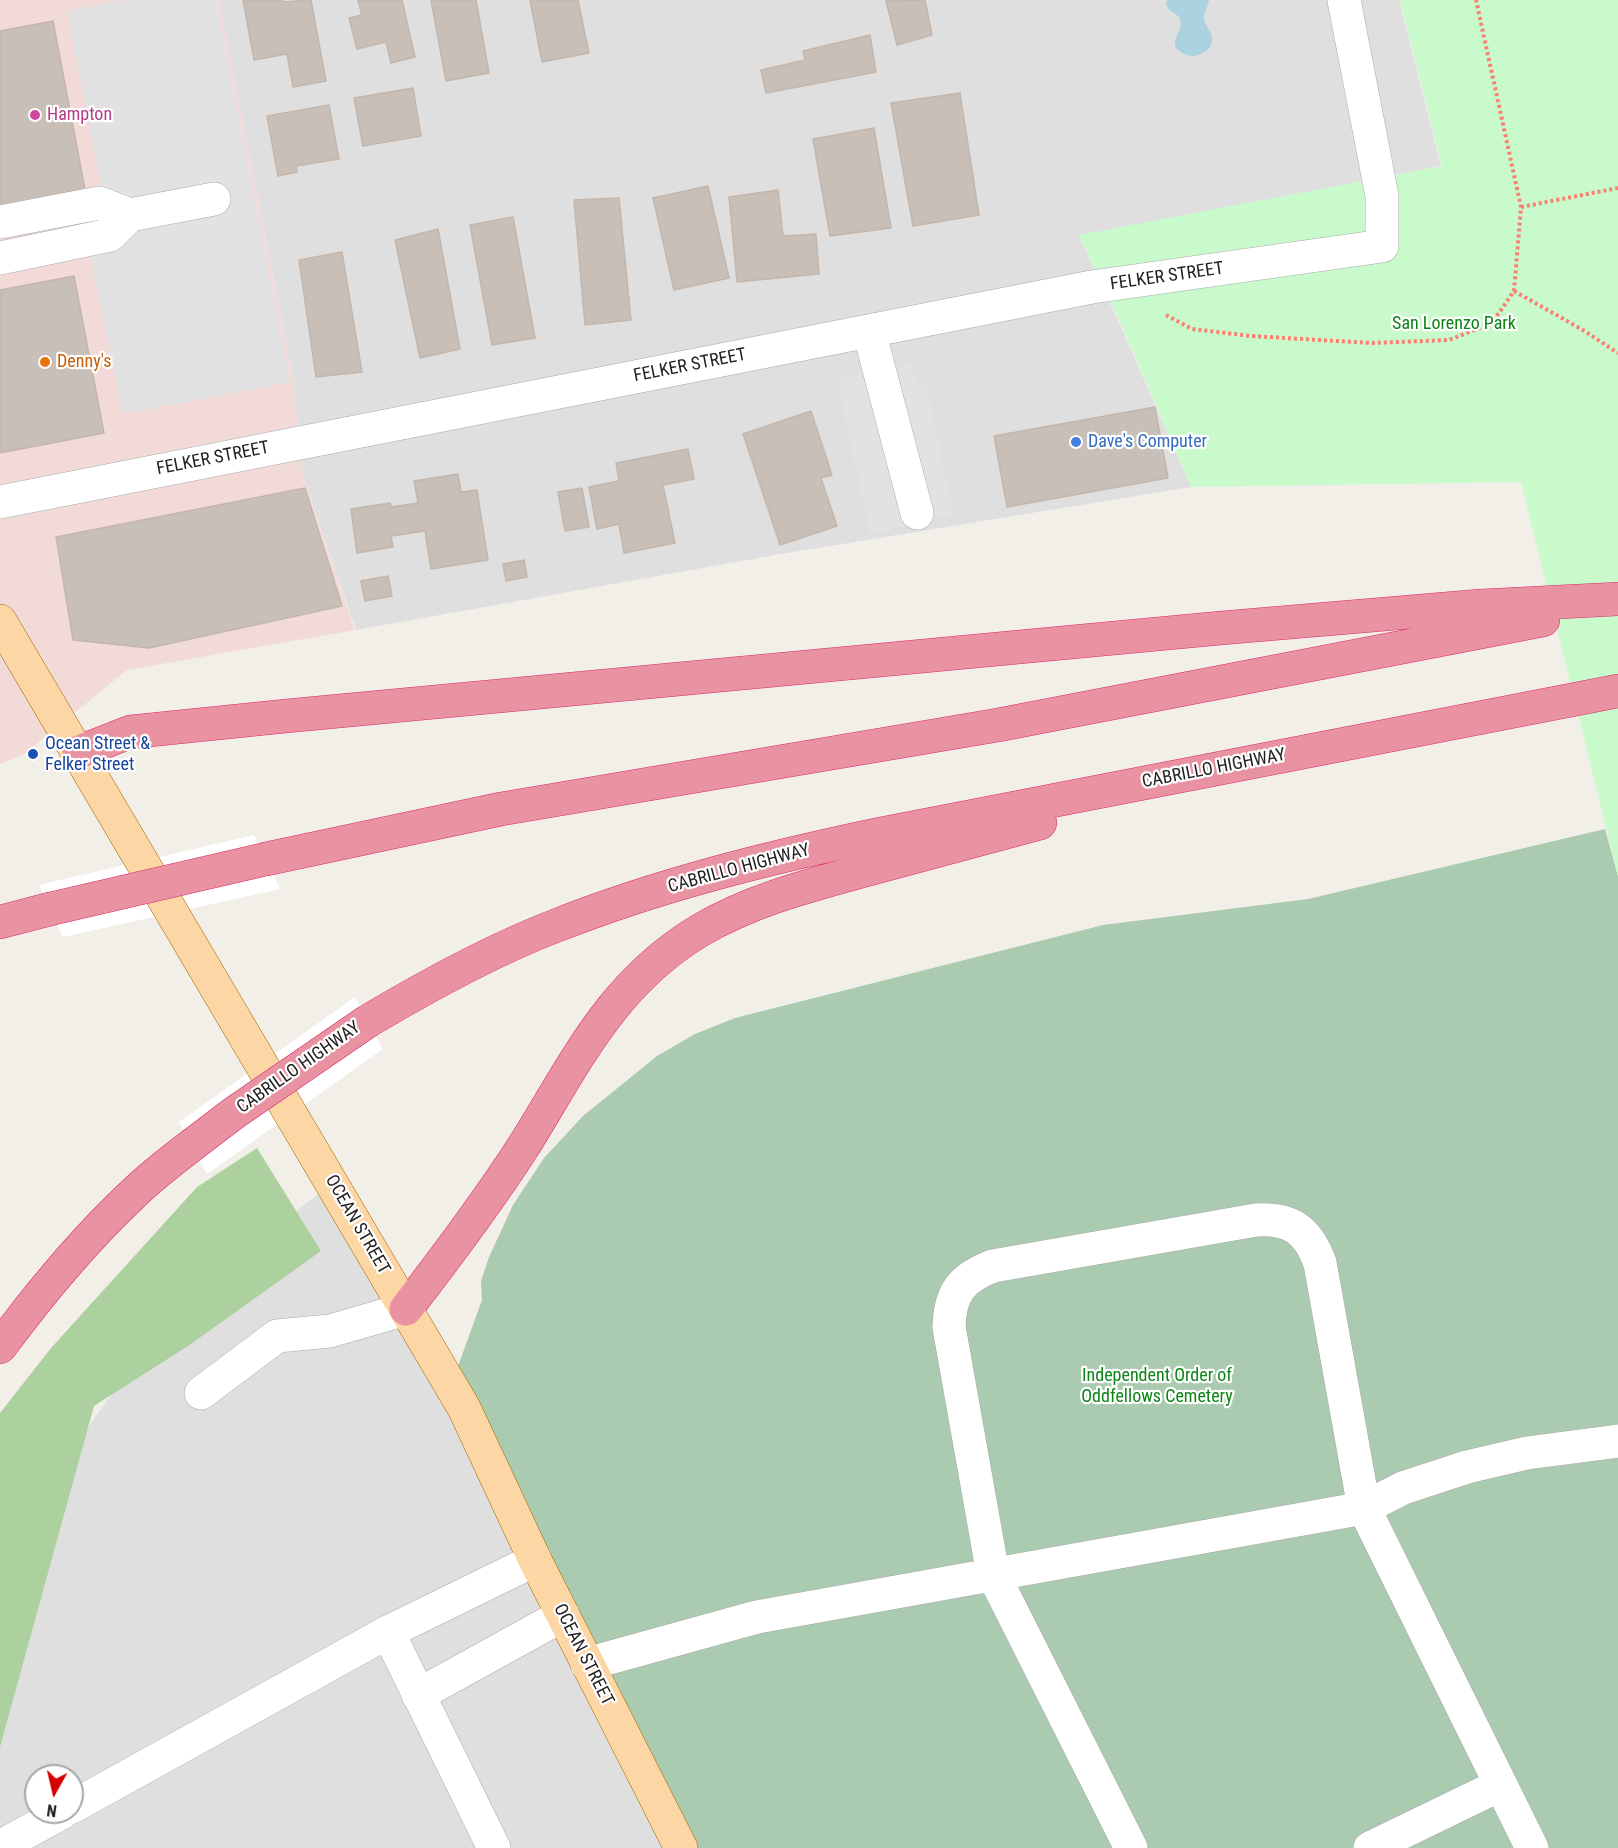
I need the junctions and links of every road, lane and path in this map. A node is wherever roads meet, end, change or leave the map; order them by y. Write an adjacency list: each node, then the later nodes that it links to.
1 (1344, 0): 11 (street, FELKER STREET)
2 (1476, 0): 5 (path)
3 (1618, 188): 5 (path)
4 (214, 199): 6 (street)
5 (1521, 207): 9 (path)
6 (130, 215): 7 (street); 8 (street)
7 (0, 222)
8 (0, 258)
9 (1514, 291): 10 (path); 12 (path)
10 (1156, 312)
11 (869, 331): 13 (street, FELKER STREET); 14 (street)
12 (1618, 353)
13 (0, 502)
14 (917, 513)
15 (1618, 599): 19 (highway)
16 (1618, 606): 21 (highway, bridge)
17 (0, 621): 19 (main road, OCEAN STREET)
18 (1618, 691): 20 (highway, CABRILLO HIGHWAY)
19 (79, 752): 22 (main road, OCEAN STREET)
20 (1292, 755): 22 (highway); 23 (highway, CABRILLO HIGHWAY, bridge)
21 (0, 922)
22 (406, 1309): 24 (street); 27 (main road, OCEAN STREET)
23 (0, 1347)
24 (201, 1393)
25 (1618, 1441): 26 (street)
26 (1364, 1508): 28 (street); 28 (street); 33 (street)
27 (535, 1560): 29 (main road, OCEAN STREET); 30 (street)
28 (993, 1574): 31 (street); 39 (street)
29 (563, 1615): 31 (main road, OCEAN STREET); 32 (street)
30 (388, 1632): 32 (street); 34 (street)
31 (587, 1664): 38 (main road, OCEAN STREET)
32 (418, 1695): 37 (street)
33 (1500, 1785): 40 (street); 41 (street)
34 (84, 1800)
35 (41, 1824): 36 (street)
36 (0, 1847)
37 (494, 1848)
38 (681, 1848)
39 (1131, 1848)
40 (1370, 1848)
41 (1532, 1848)

